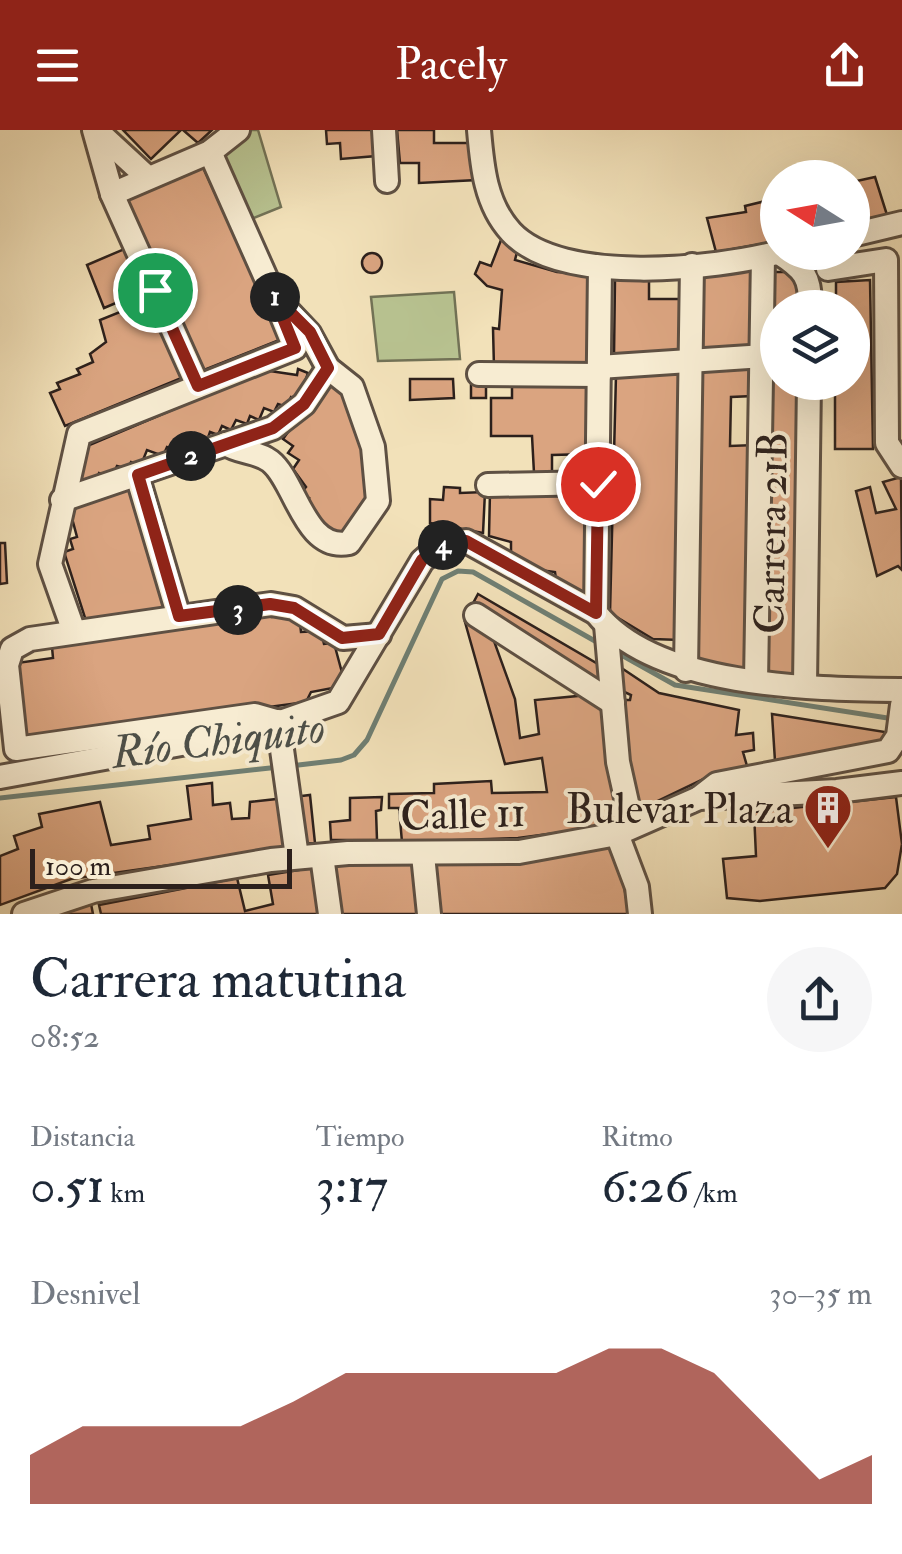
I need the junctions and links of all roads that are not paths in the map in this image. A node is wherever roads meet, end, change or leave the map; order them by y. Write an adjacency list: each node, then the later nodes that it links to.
1 (95, 130): 6 (street); 8 (street)
2 (238, 130): 5 (street)
3 (384, 130): 7 (street)
4 (479, 130): 14 (street)
5 (210, 152): 6 (street); 15 (street)
6 (148, 177): 8 (street)
7 (387, 181)
8 (112, 194): 22 (street)
9 (902, 223): 10 (street)
10 (870, 231)
11 (760, 256): 13 (street)
12 (870, 262): 16 (street)
13 (692, 265): 14 (street); 18 (street)
14 (600, 267): 20 (street)
15 (274, 296): 19 (street); 22 (street)
16 (896, 313): 26 (street)
17 (760, 356): 18 (street)
18 (692, 364): 20 (street); 37 (street)
19 (328, 368): 25 (street); 25 (street)
20 (599, 371): 21 (street); 28 (street)
21 (479, 374)
22 (198, 386): 30 (street)
23 (767, 400): 38 (street)
24 (810, 400): 40 (street, Carrera 21B)
25 (226, 444): 27 (street)
26 (902, 466)
27 (138, 475): 30 (street); 32 (street)
28 (598, 484): 29 (street); 33 (street)
29 (488, 485)
30 (62, 500): 34 (street)
31 (476, 615): 42 (street)
32 (179, 616): 34 (street); 36 (street)
33 (603, 624): 35 (street); 37 (street); 42 (street)
34 (74, 629): 44 (street)
35 (379, 634): 36 (street); 39 (street)
36 (342, 638): 39 (street)
37 (686, 670): 38 (street)
38 (756, 680): 40 (street)
39 (354, 682): 44 (street)
40 (805, 686): 41 (street)
41 (902, 690)
42 (613, 703): 48 (street)
43 (902, 706): 47 (street)
44 (278, 721): 45 (street); 51 (street)
45 (0, 777)
46 (902, 783): 47 (street, Calle 11)
47 (699, 798): 48 (street, Calle 11)
48 (624, 829): 49 (street, Calle 11); 55 (street)
49 (423, 855): 50 (street, Calle 11); 54 (street)
50 (322, 856): 51 (street, Calle 11); 53 (street)
51 (297, 857): 52 (street, Calle 11)
52 (24, 914)
53 (330, 914)
54 (429, 914)
55 (640, 914)

